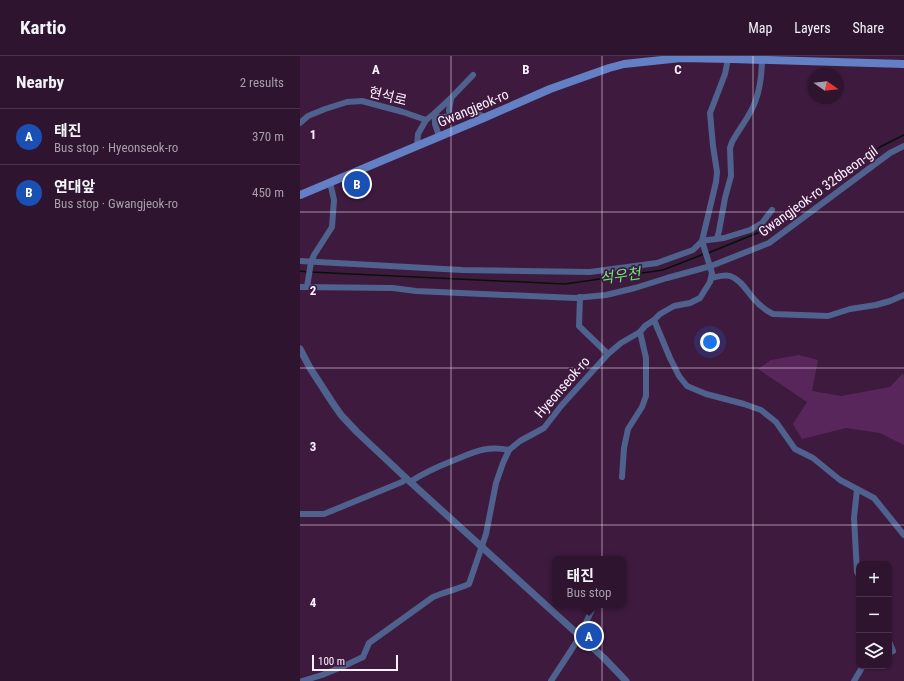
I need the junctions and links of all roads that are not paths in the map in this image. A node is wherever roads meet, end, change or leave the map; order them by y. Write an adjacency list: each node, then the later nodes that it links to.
1 (665, 58): 3 (main road, Gwangjeok-ro); 8 (main road, Gwangjeok-ro)
2 (761, 58): 3 (main road, Gwangjeok-ro); 4 (main road); 18 (street)
3 (730, 59): 19 (street)
4 (904, 64)
5 (473, 75): 6 (street)
6 (451, 98): 7 (street); 9 (street)
7 (435, 115): 9 (street); 10 (street); 12 (street)
8 (486, 116): 9 (street); 12 (main road, Gwangjeok-ro)
9 (450, 117)
10 (426, 120): 11 (street, 현석로); 13 (street)
11 (300, 123)
12 (439, 136): 13 (main road, Gwangjeok-ro)
13 (417, 145): 15 (main road, Gwangjeok-ro)
14 (904, 146): 22 (street, Gwangjeok-ro 326beon-gil)
15 (330, 182): 16 (main road, Gwangjeok-ro); 21 (street)
16 (300, 195)
17 (772, 210): 18 (street, Gwangjeok-ro 326beon-gil)
18 (717, 238): 19 (street, Gwangjeok-ro 326beon-gil)
19 (703, 243): 21 (street); 22 (street)
20 (300, 261): 21 (street)
21 (311, 262): 25 (street)
22 (711, 266): 23 (street); 27 (street, Gwangjeok-ro 326beon-gil)
23 (711, 278): 26 (street); 28 (street)
24 (300, 287): 25 (street, Gwangjeok-ro 326beon-gil)
25 (307, 287): 27 (street, Gwangjeok-ro 326beon-gil)
26 (904, 295)
27 (580, 297): 31 (street)
28 (654, 320): 29 (street); 35 (street)
29 (640, 332): 31 (street, Hyeonseok-ro); 33 (street)
30 (300, 349): 34 (street)
31 (608, 354): 32 (street, Hyeonseok-ro)
32 (509, 450): 34 (street); 38 (street)
33 (622, 477)
34 (409, 481): 36 (street); 38 (street)
35 (857, 489): 37 (street); 39 (street)
36 (300, 514)
37 (904, 535)
38 (481, 547): 41 (street); 43 (street)
39 (856, 561)
40 (593, 608): 41 (street)
41 (580, 636): 44 (street); 45 (street)
42 (862, 669): 46 (street)
43 (302, 681)
44 (551, 681)
45 (626, 681)
46 (854, 681)

